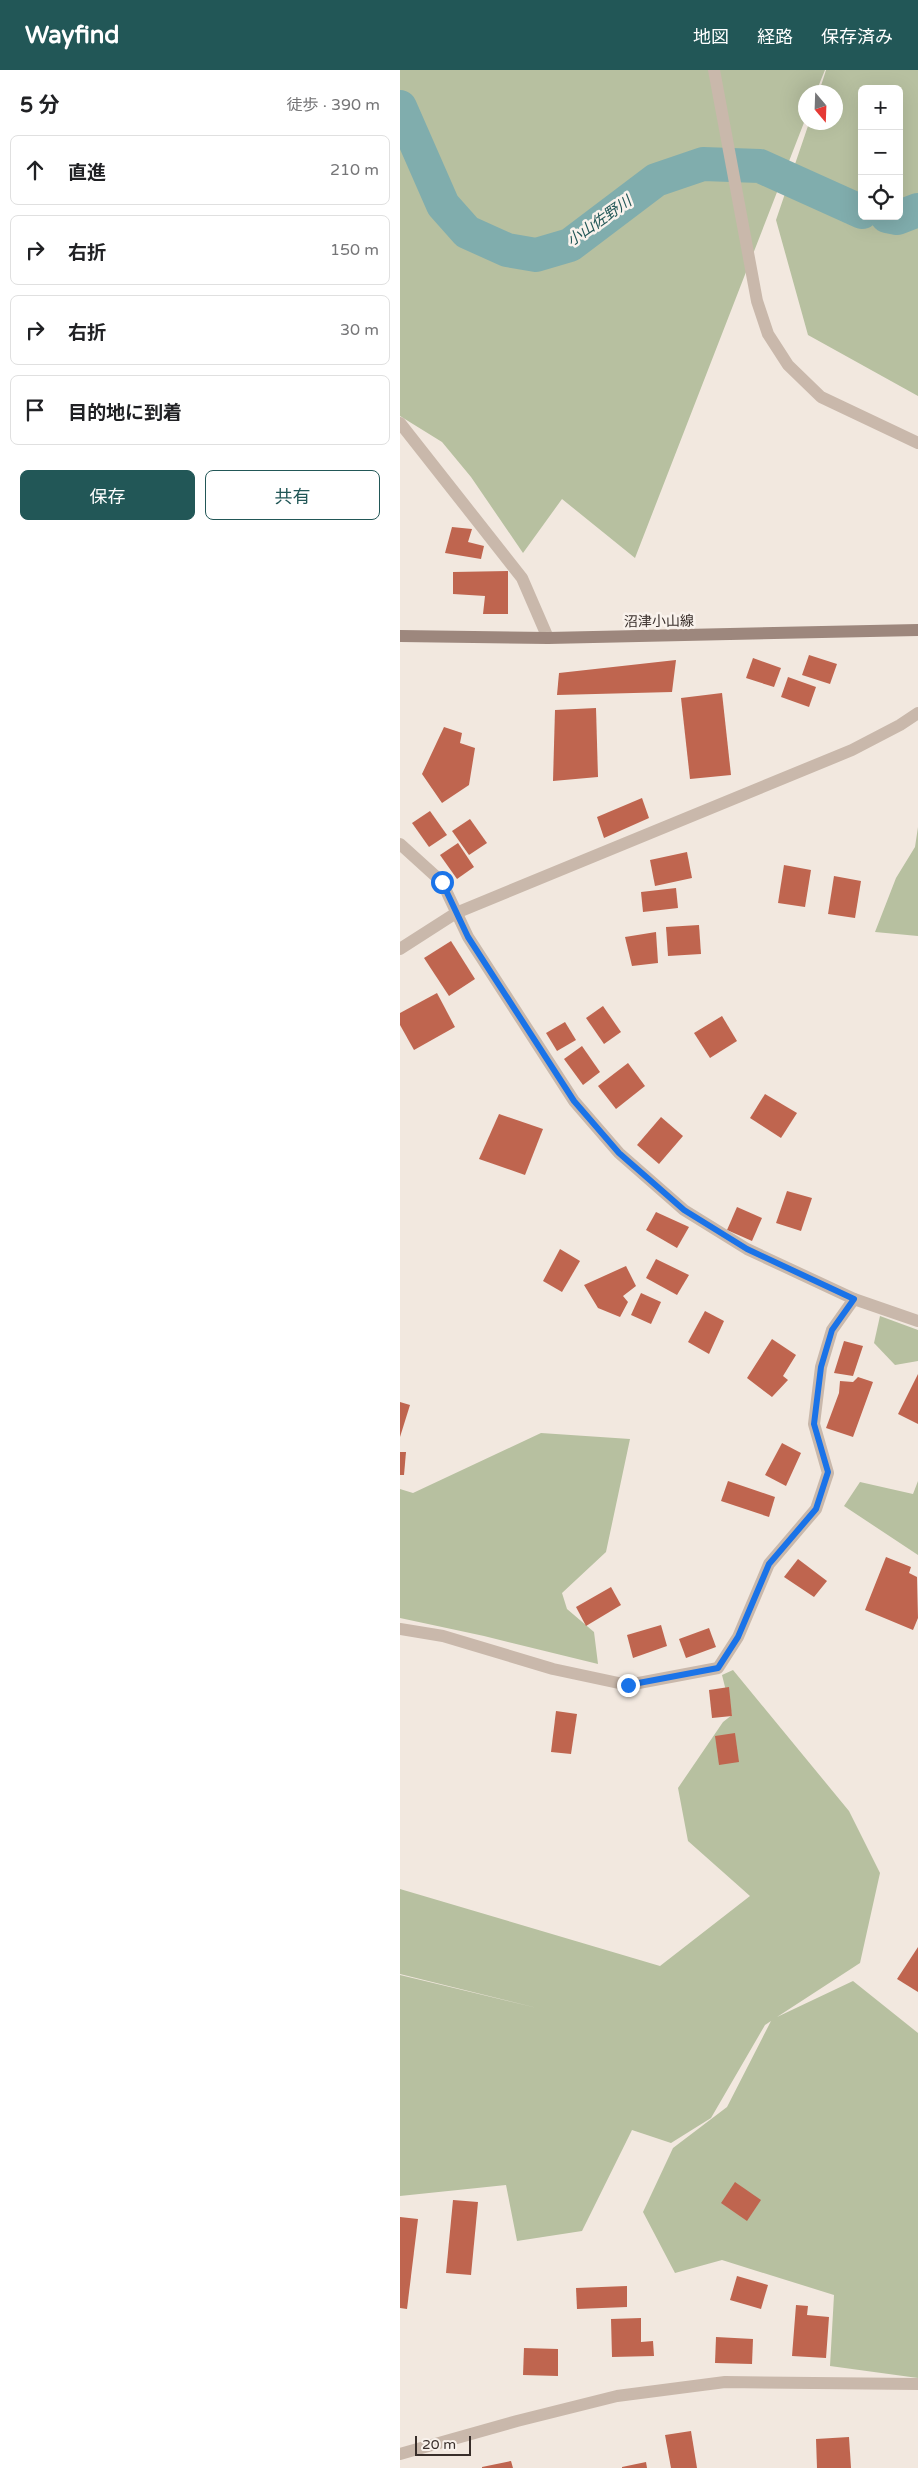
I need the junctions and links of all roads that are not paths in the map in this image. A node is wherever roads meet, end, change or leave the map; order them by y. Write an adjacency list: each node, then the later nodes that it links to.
1 (714, 70): 3 (street)
2 (400, 423): 6 (street)
3 (918, 444)
4 (918, 630): 6 (main road, 沼津小山線)
5 (400, 636): 6 (main road, 沼津小山線)
6 (548, 638)
7 (918, 713): 9 (street)
8 (400, 844): 9 (street)
9 (456, 913): 10 (street); 11 (street)
10 (400, 949)
11 (854, 1299): 12 (street); 13 (street)
12 (918, 1321)
13 (400, 1629)
14 (918, 2384): 15 (street)
15 (400, 2454)

